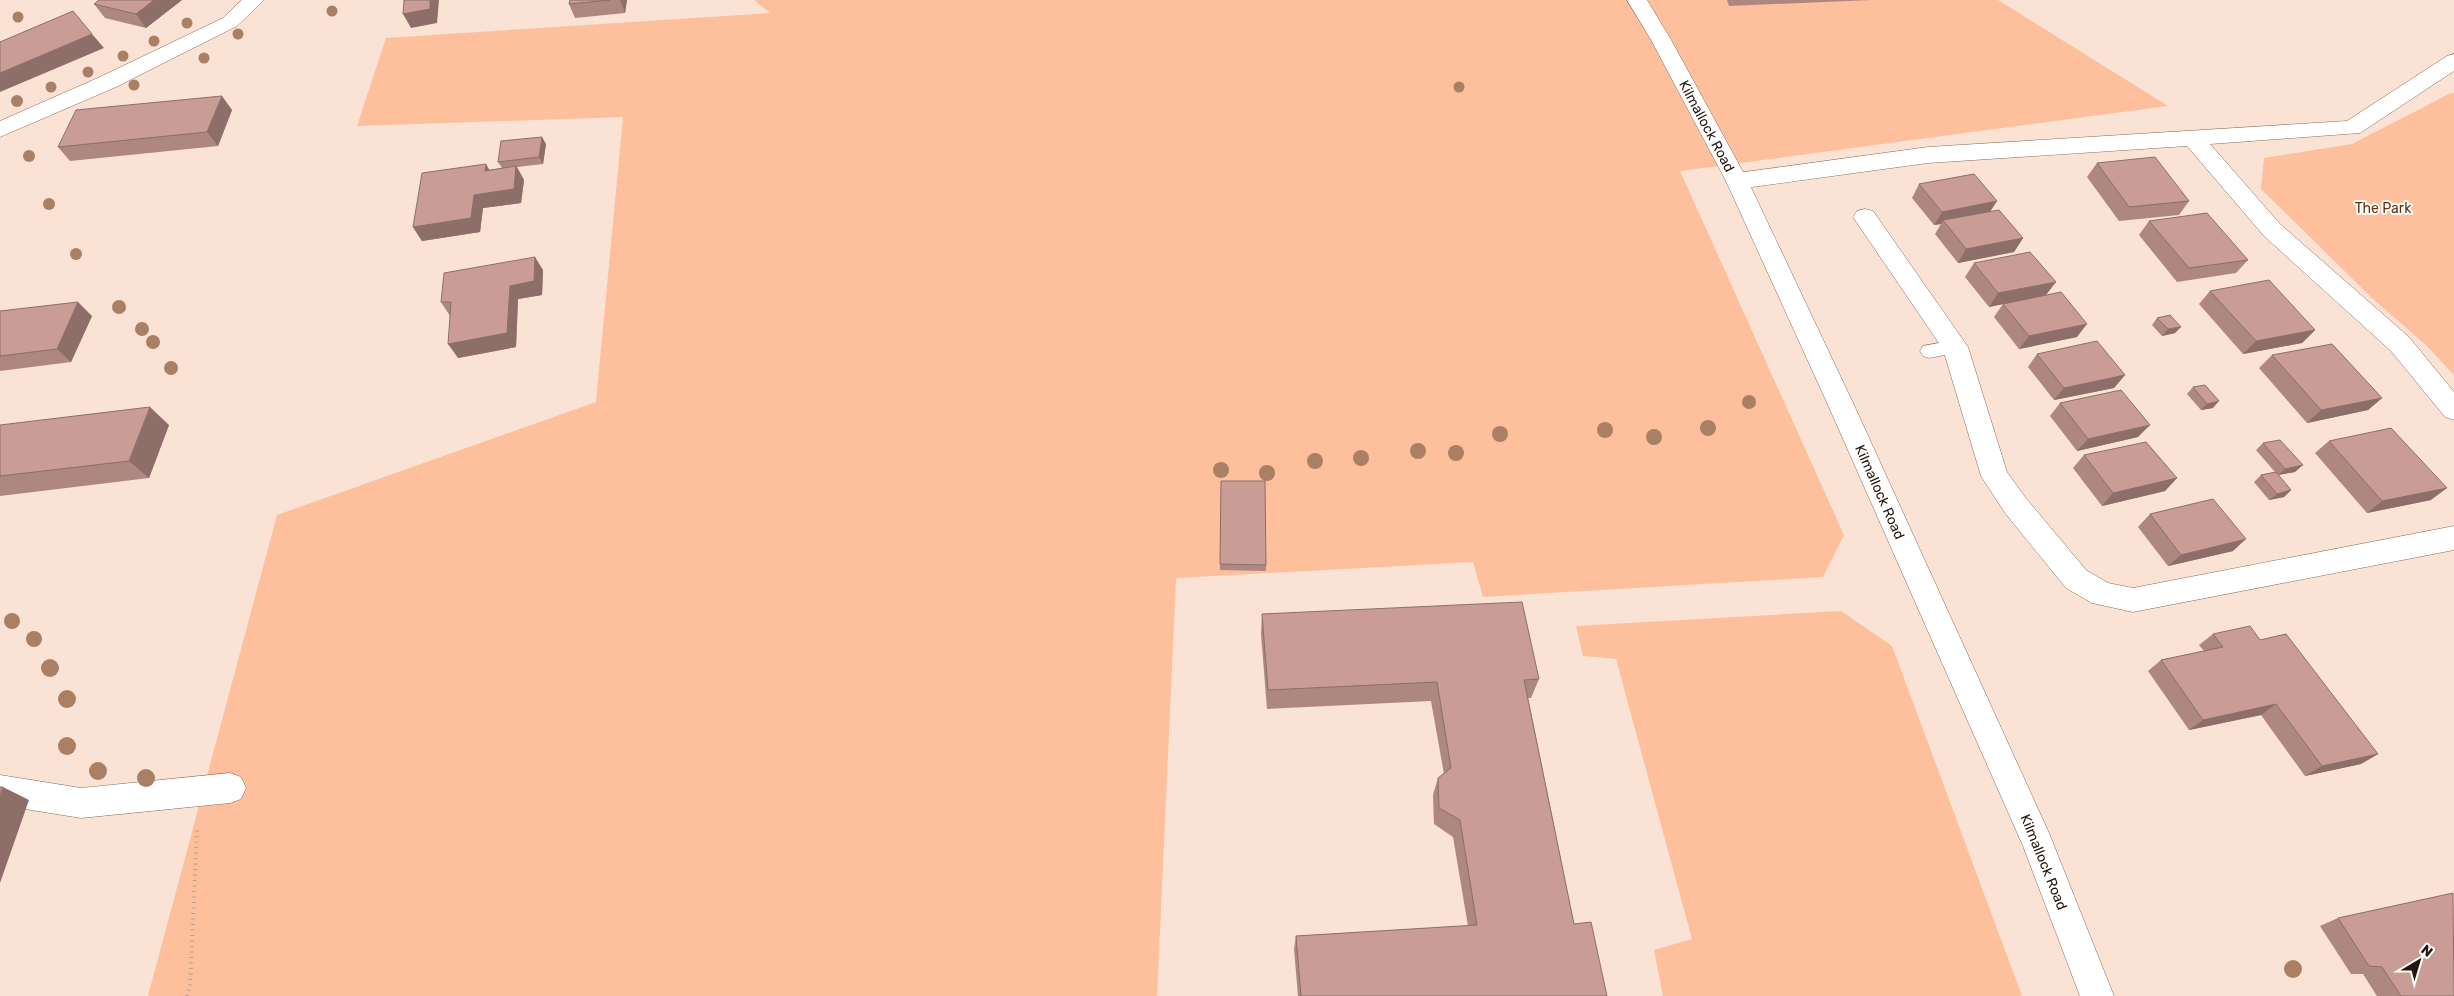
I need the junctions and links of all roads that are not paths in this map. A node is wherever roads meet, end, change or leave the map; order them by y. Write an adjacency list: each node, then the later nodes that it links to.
1 (254, 0): 4 (street)
2 (1637, 0): 6 (street, Kilmallock Road)
3 (2453, 64): 5 (street)
4 (0, 130)
5 (2194, 140): 6 (street); 8 (street)
6 (1737, 181): 12 (street, Kilmallock Road)
7 (1865, 217): 9 (street)
8 (2454, 410)
9 (2454, 538)
10 (230, 788): 11 (street)
11 (0, 790)
12 (2097, 996)

